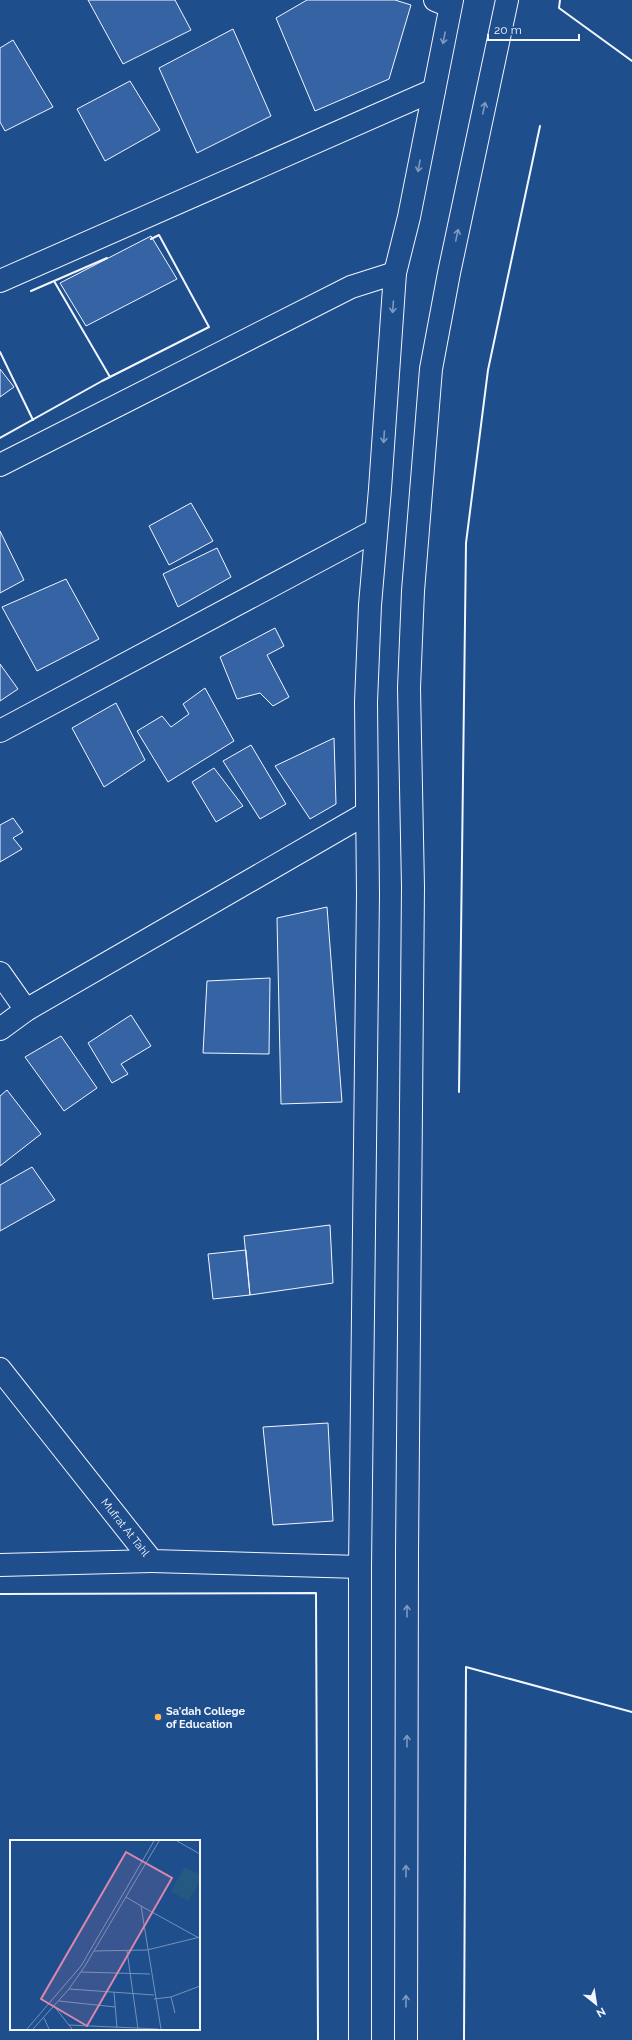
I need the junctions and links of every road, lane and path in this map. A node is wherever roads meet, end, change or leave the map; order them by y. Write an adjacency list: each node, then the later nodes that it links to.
1 (507, 0): 18 (main road, one-way to 1)
2 (446, 2): 3 (main road, one-way to 3)
3 (434, 90): 4 (main road, one-way to 4); 5 (main road)
4 (395, 273): 6 (main road); 7 (main road, one-way to 7)
5 (0, 281)
6 (0, 464)
7 (376, 530): 8 (main road); 9 (main road)
8 (0, 731)
9 (367, 814): 11 (main road); 16 (main road)
10 (0, 973): 11 (main road)
11 (26, 1010): 12 (main road)
12 (0, 1029)
13 (0, 1369): 14 (main road, Mufrat At Tahl)
14 (152, 1561): 15 (main road); 16 (main road, Mufrat At Tahl)
15 (0, 1565)
16 (360, 1567): 17 (main road)
17 (360, 2040)
18 (406, 2040)

